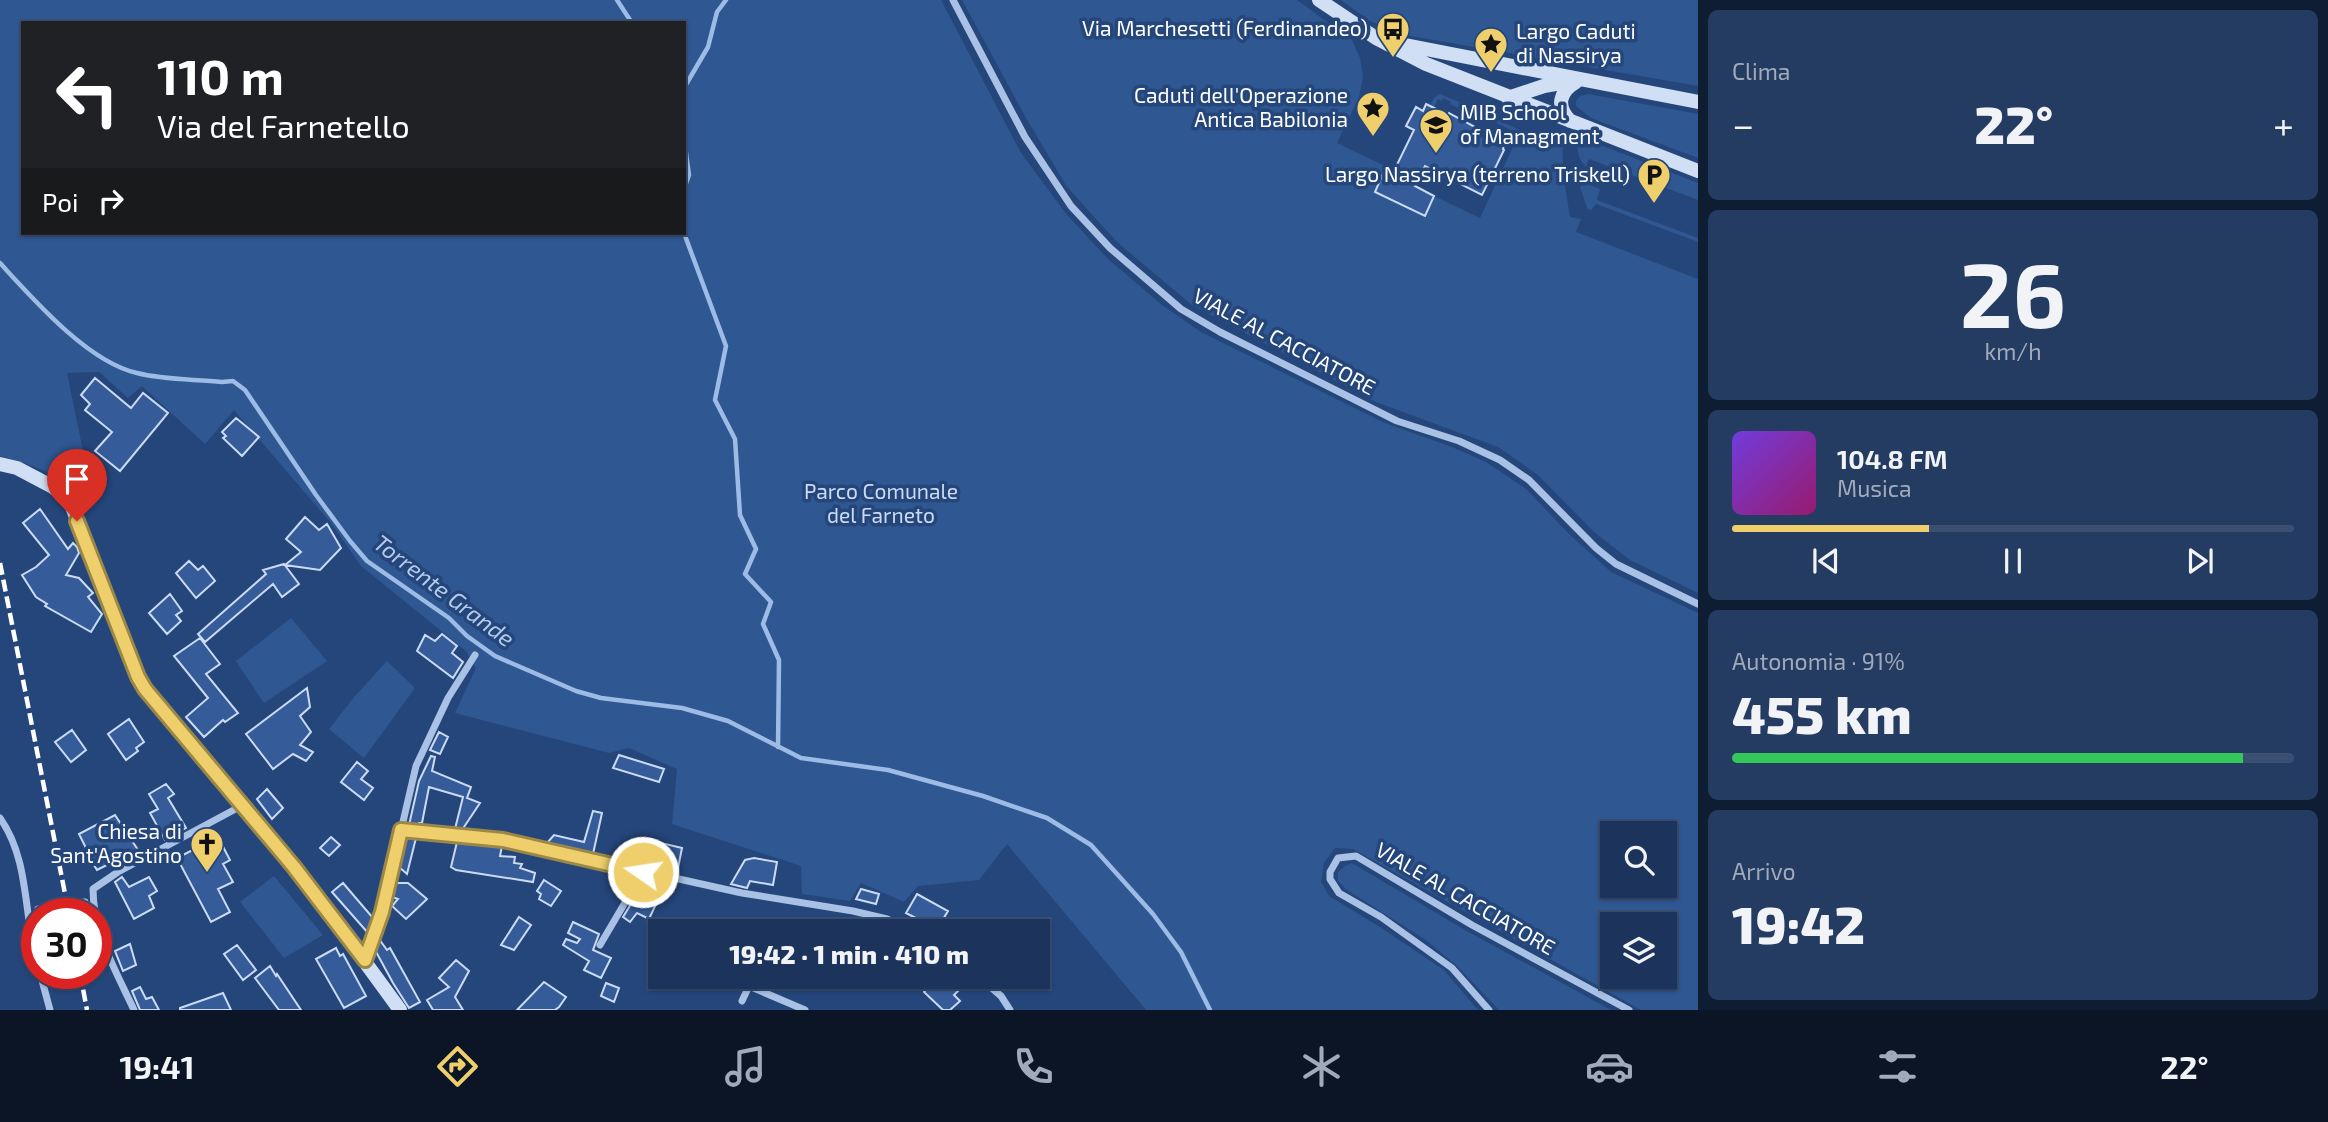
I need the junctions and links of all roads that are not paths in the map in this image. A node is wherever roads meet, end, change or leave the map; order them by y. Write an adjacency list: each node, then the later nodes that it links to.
1 (953, 0): 10 (street, VIALE AL CACCIATORE)
2 (1319, 0): 3 (street)
3 (1376, 38): 4 (street); 5 (street)
4 (1580, 79): 5 (street); 6 (street); 7 (street)
5 (1508, 98): 7 (street)
6 (1698, 102)
7 (1571, 122): 8 (street)
8 (1698, 171)
9 (0, 464): 12 (street)
10 (1698, 604)
11 (475, 655): 14 (street)
12 (243, 805): 17 (street); 20 (street)
13 (0, 818): 16 (street)
14 (401, 830): 15 (street); 20 (street)
15 (643, 872): 18 (street); 19 (street)
16 (26, 898)
17 (90, 898)
18 (887, 919)
19 (600, 945)
20 (365, 960): 27 (street)
21 (112, 966): 26 (street)
22 (44, 989): 25 (street)
23 (993, 989): 29 (street)
24 (742, 1000): 28 (street)
25 (50, 1010)
26 (134, 1010)
27 (400, 1010)
28 (805, 1010)
29 (1010, 1010)
30 (1489, 1010): 31 (street, VIALE AL CACCIATORE)
31 (1629, 1010)

